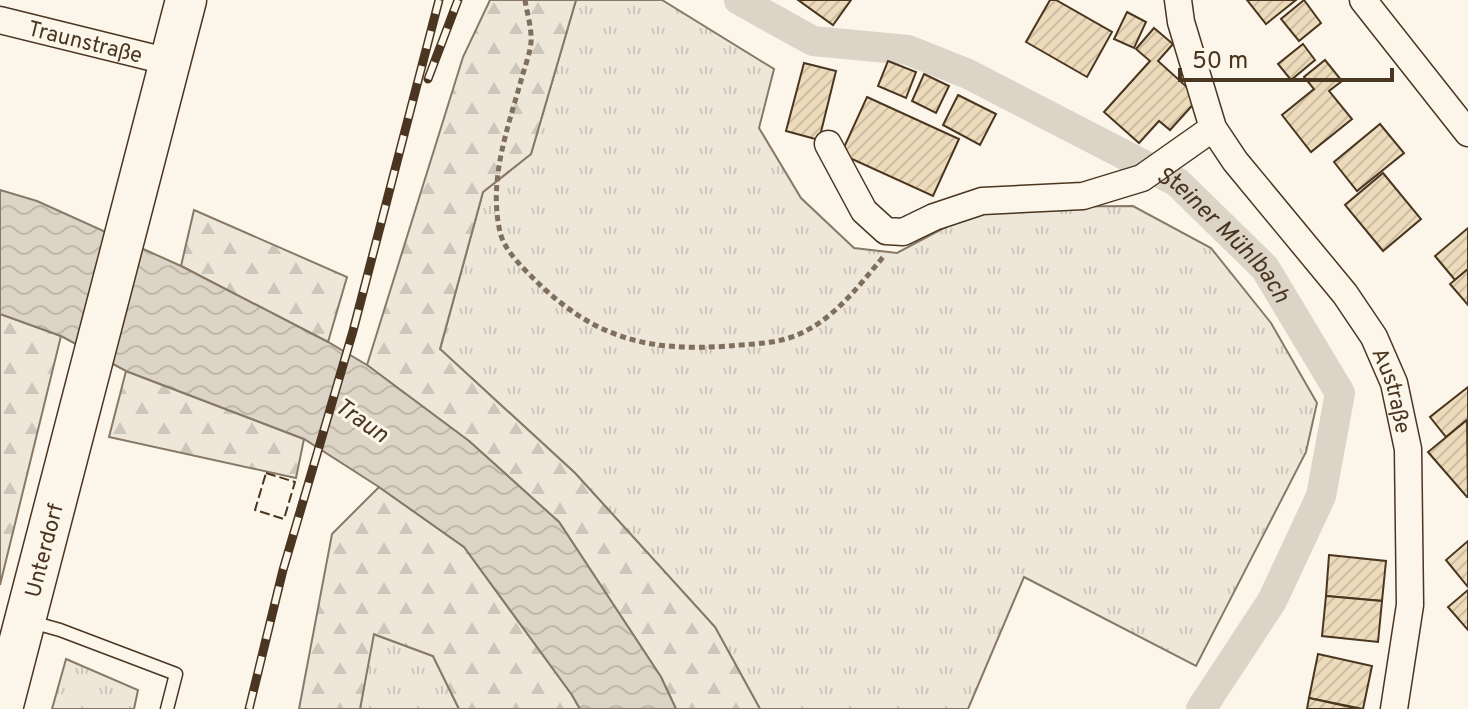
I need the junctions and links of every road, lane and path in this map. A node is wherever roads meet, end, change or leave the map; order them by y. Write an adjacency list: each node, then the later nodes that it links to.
1 (186, 0): 6 (main road, Unterdorf)
2 (525, 0): 10 (path)
3 (1178, 0): 7 (street, Austraße)
4 (1363, 0): 8 (street)
5 (0, 20): 6 (street, Traunstraße)
6 (170, 62): 11 (main road, Unterdorf)
7 (1213, 128): 10 (street); 14 (street, Austraße)
8 (1468, 133)
9 (828, 144): 10 (street)
10 (903, 232)
11 (25, 620): 12 (main road, Unterdorf); 13 (lane)
12 (2, 709)
13 (167, 709)
14 (1394, 709)

